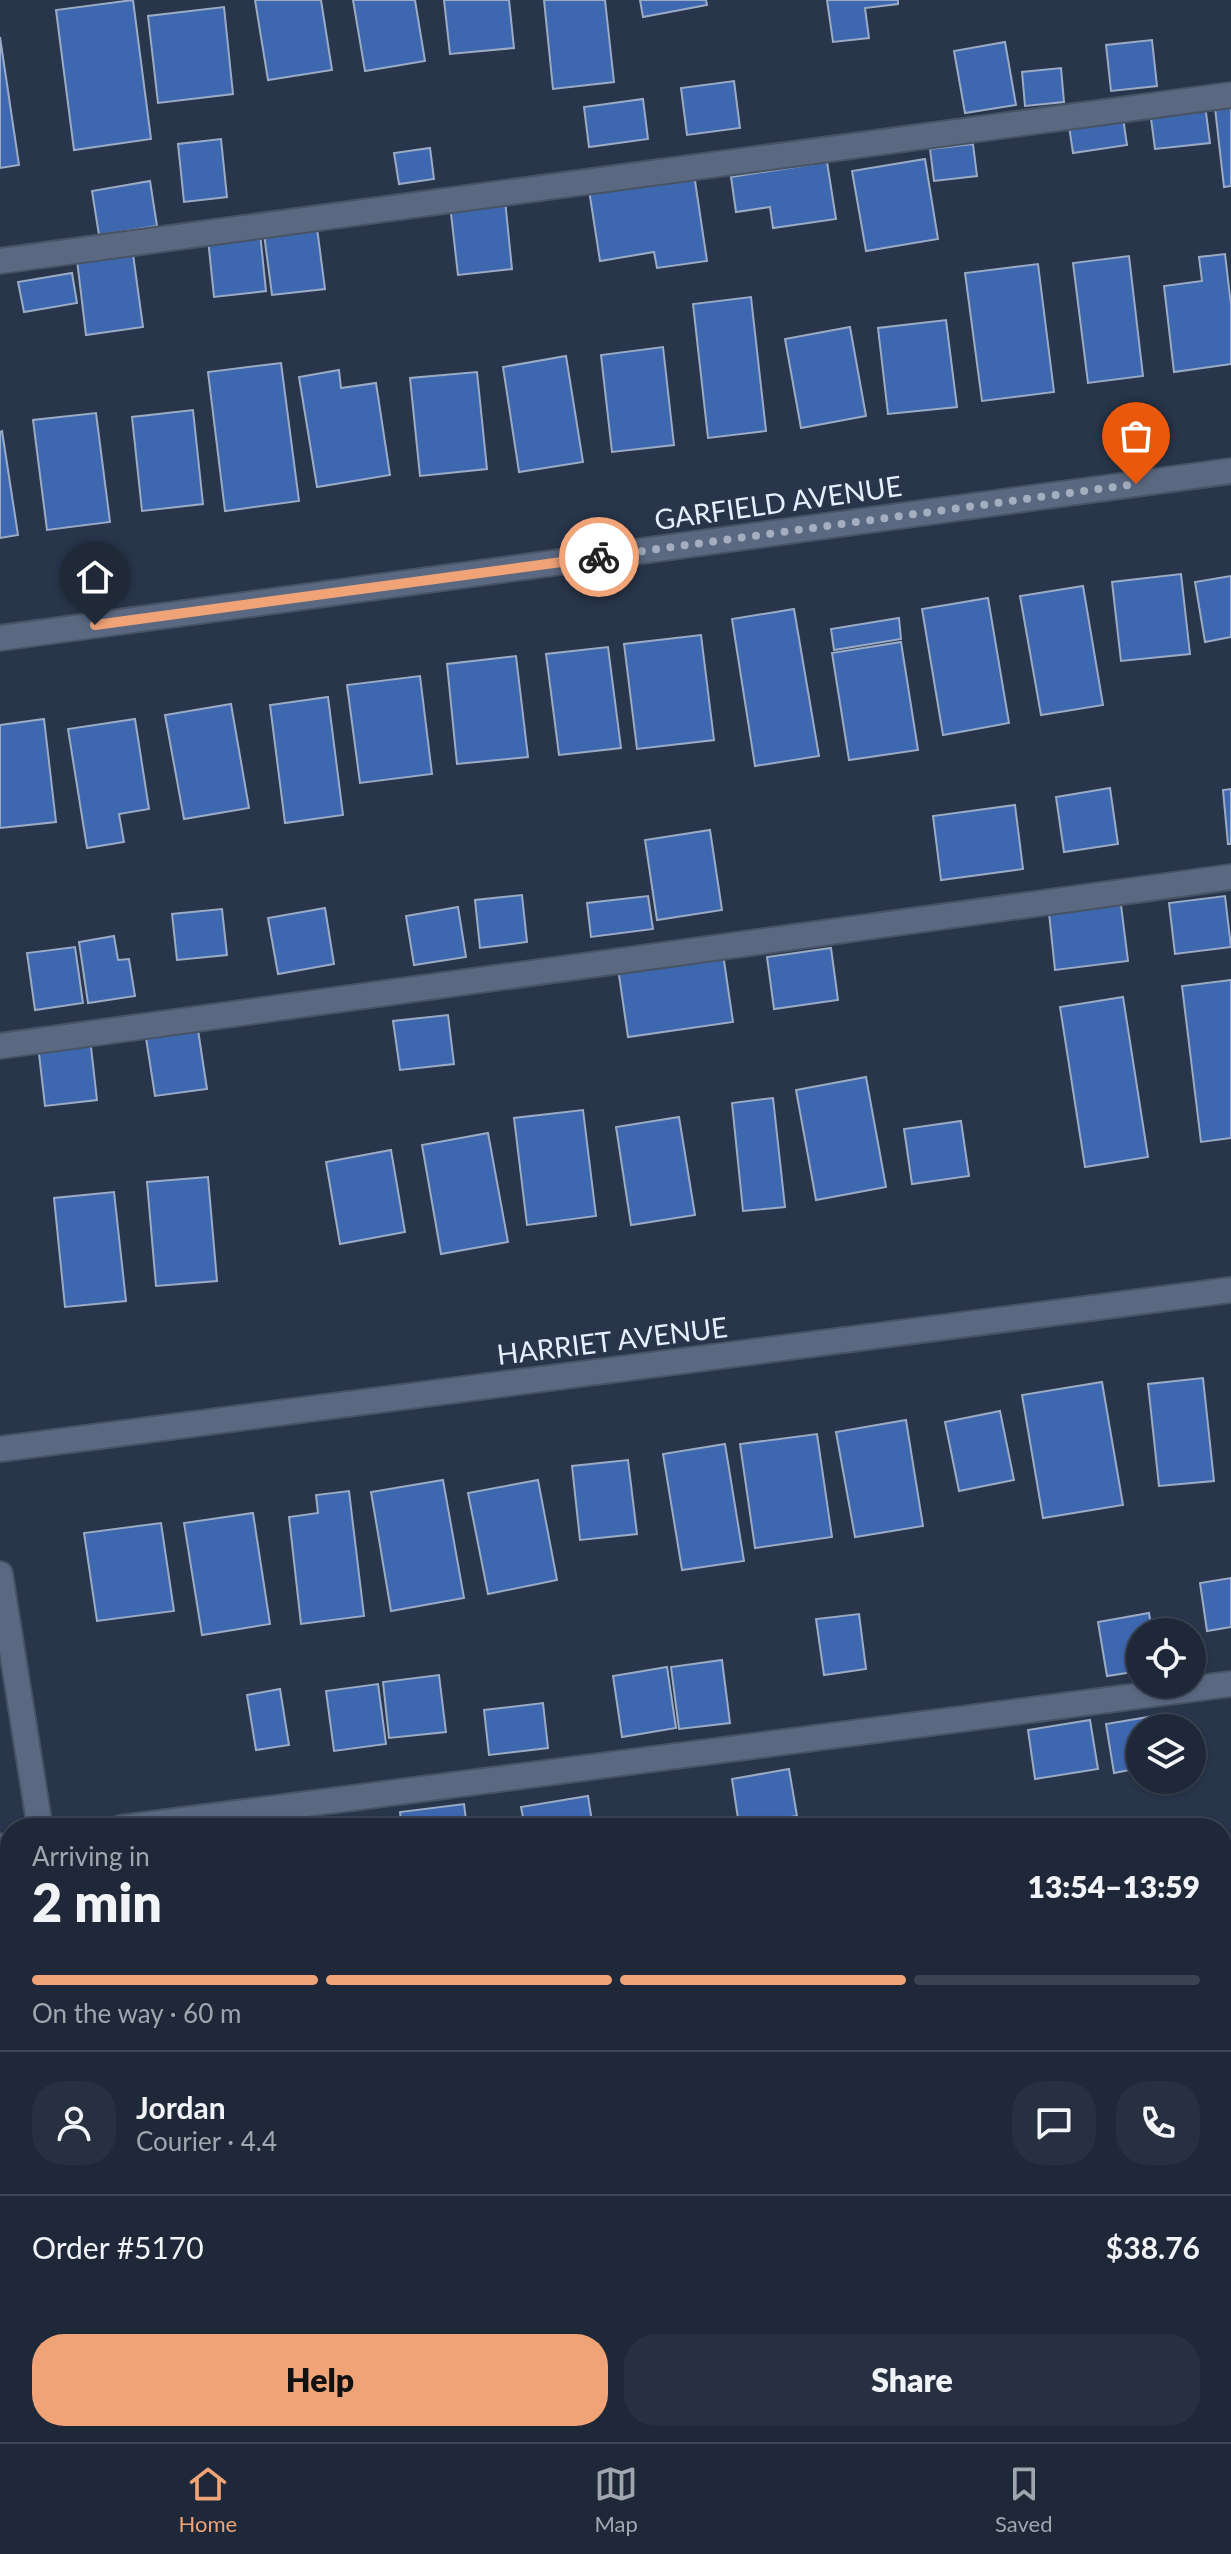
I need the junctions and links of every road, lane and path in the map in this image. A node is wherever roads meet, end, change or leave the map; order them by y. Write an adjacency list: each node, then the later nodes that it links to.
1 (1231, 95): 2 (street)
2 (0, 261)
3 (1231, 471): 4 (street, GARFIELD AVENUE)
4 (0, 638)
5 (1231, 877): 6 (street)
6 (0, 1046)
7 (1231, 1290): 8 (street, HARRIET AVENUE)
8 (0, 1449)
9 (0, 1574): 11 (street)
10 (1231, 1684): 12 (street)
11 (38, 1818)
12 (198, 1818)

